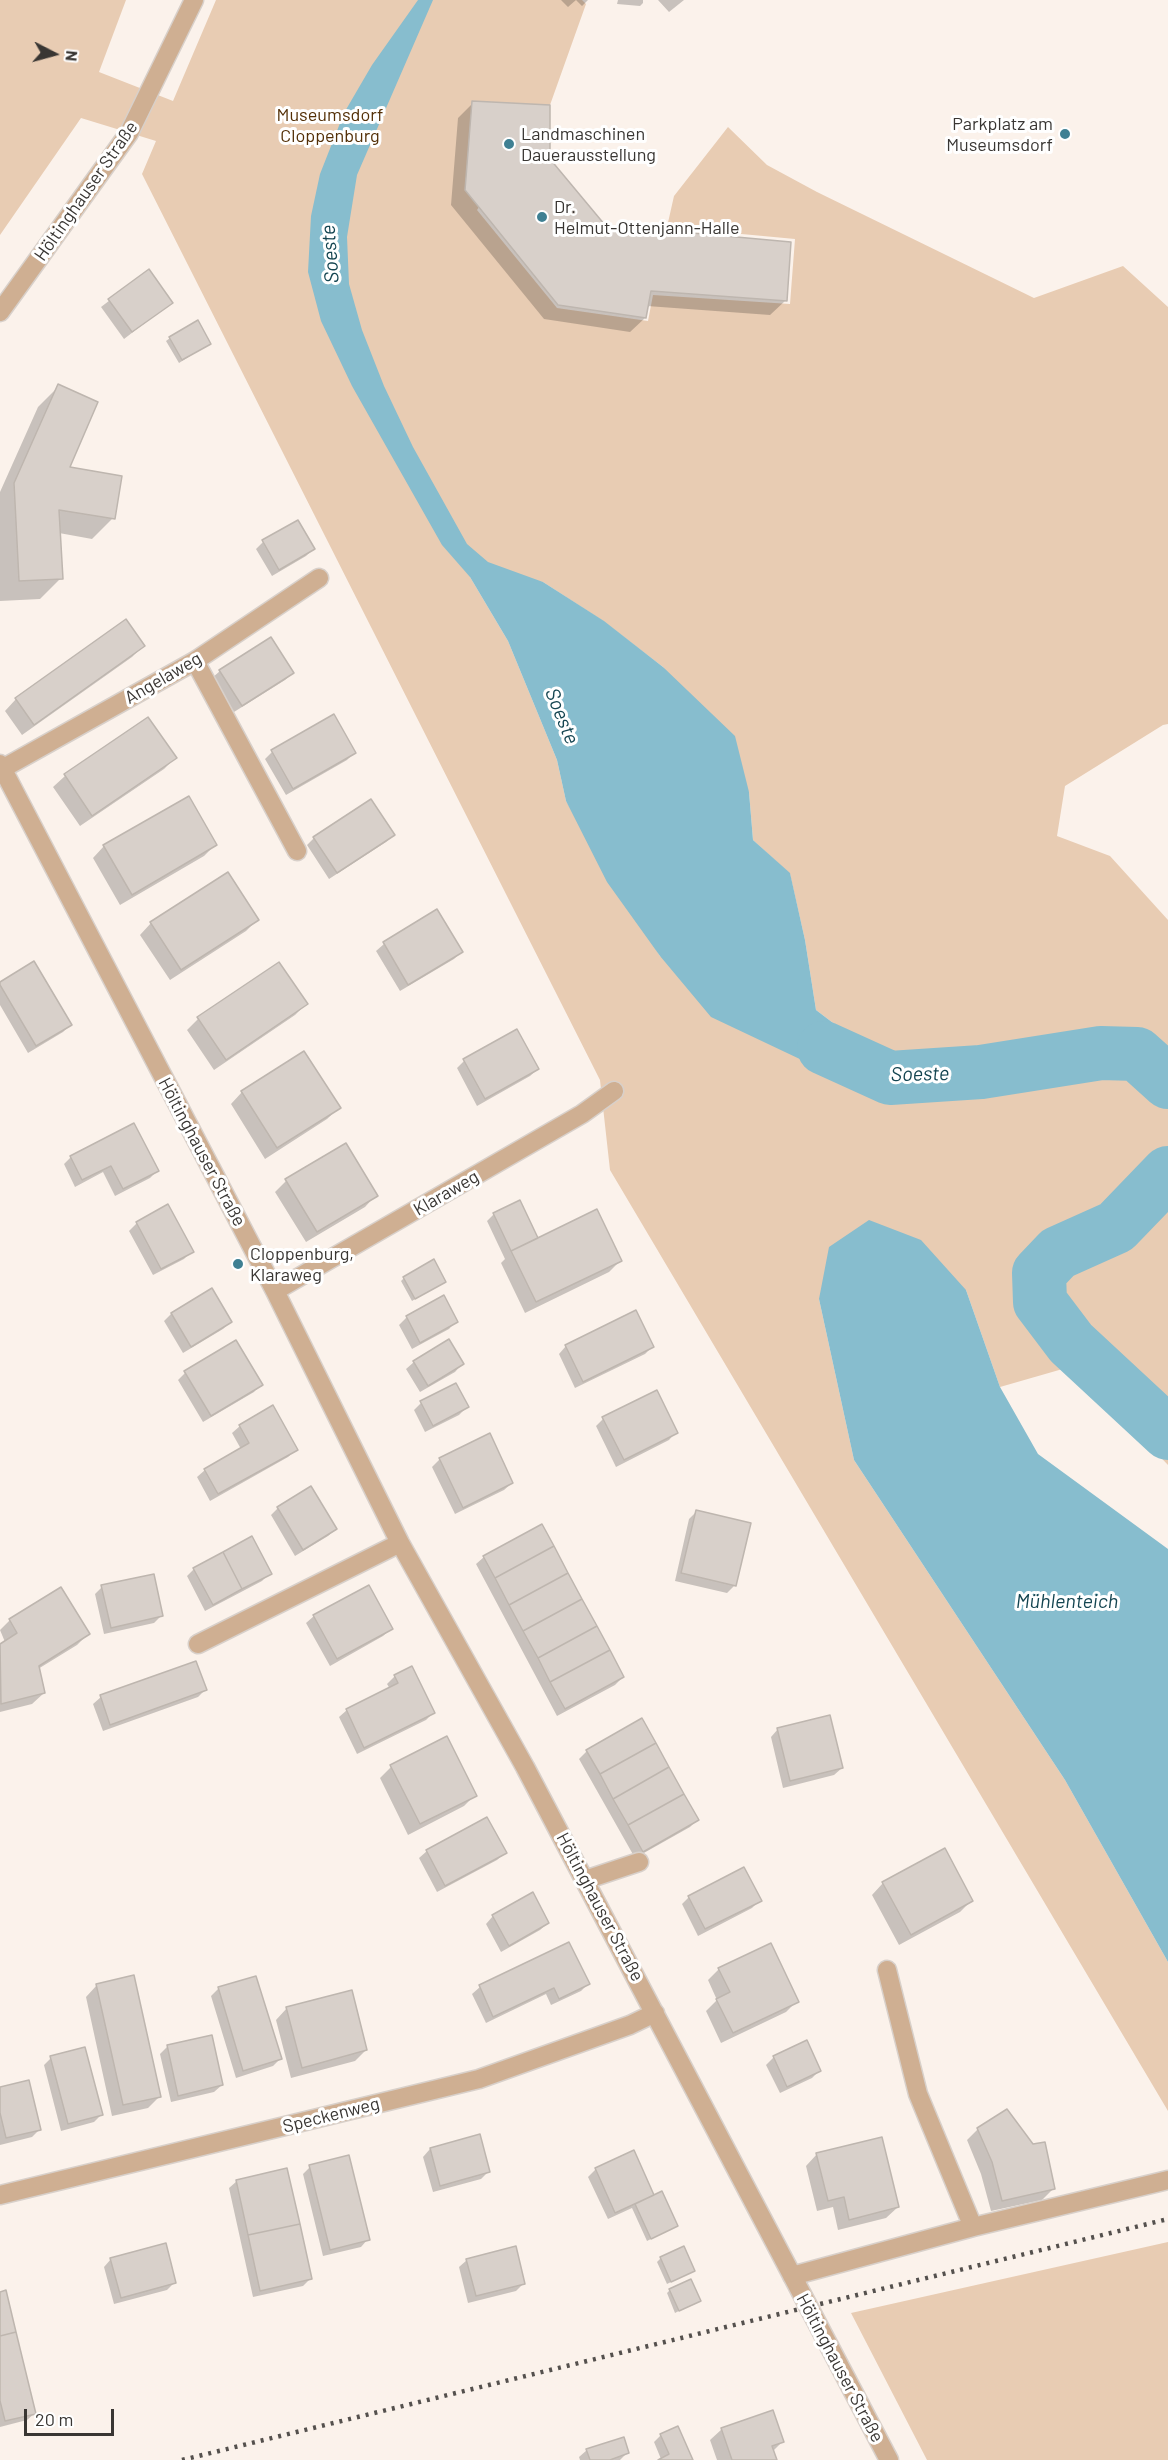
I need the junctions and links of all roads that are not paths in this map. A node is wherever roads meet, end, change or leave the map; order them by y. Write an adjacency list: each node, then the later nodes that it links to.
1 (194, 0): 2 (street, Höltinghauser Straße)
2 (0, 312)
3 (319, 578): 4 (street, Angelaweg)
4 (195, 661): 5 (street, Angelaweg); 6 (street)
5 (1, 767): 8 (street, Höltinghauser Straße)
6 (297, 850)
7 (614, 1091): 8 (street, Klaraweg)
8 (275, 1291): 9 (street, Höltinghauser Straße)
9 (400, 1543): 10 (street); 12 (street, Höltinghauser Straße)
10 (198, 1644)
11 (639, 1862): 12 (street)
12 (585, 1880): 14 (street, Höltinghauser Straße)
13 (887, 1970): 17 (street)
14 (656, 2013): 16 (street, Speckenweg); 18 (street, Höltinghauser Straße)
15 (1168, 2180): 17 (street, Höltinghauser Straße)
16 (0, 2195)
17 (973, 2227): 18 (street, Höltinghauser Straße)
18 (792, 2276): 19 (street, Höltinghauser Straße)
19 (889, 2460)

